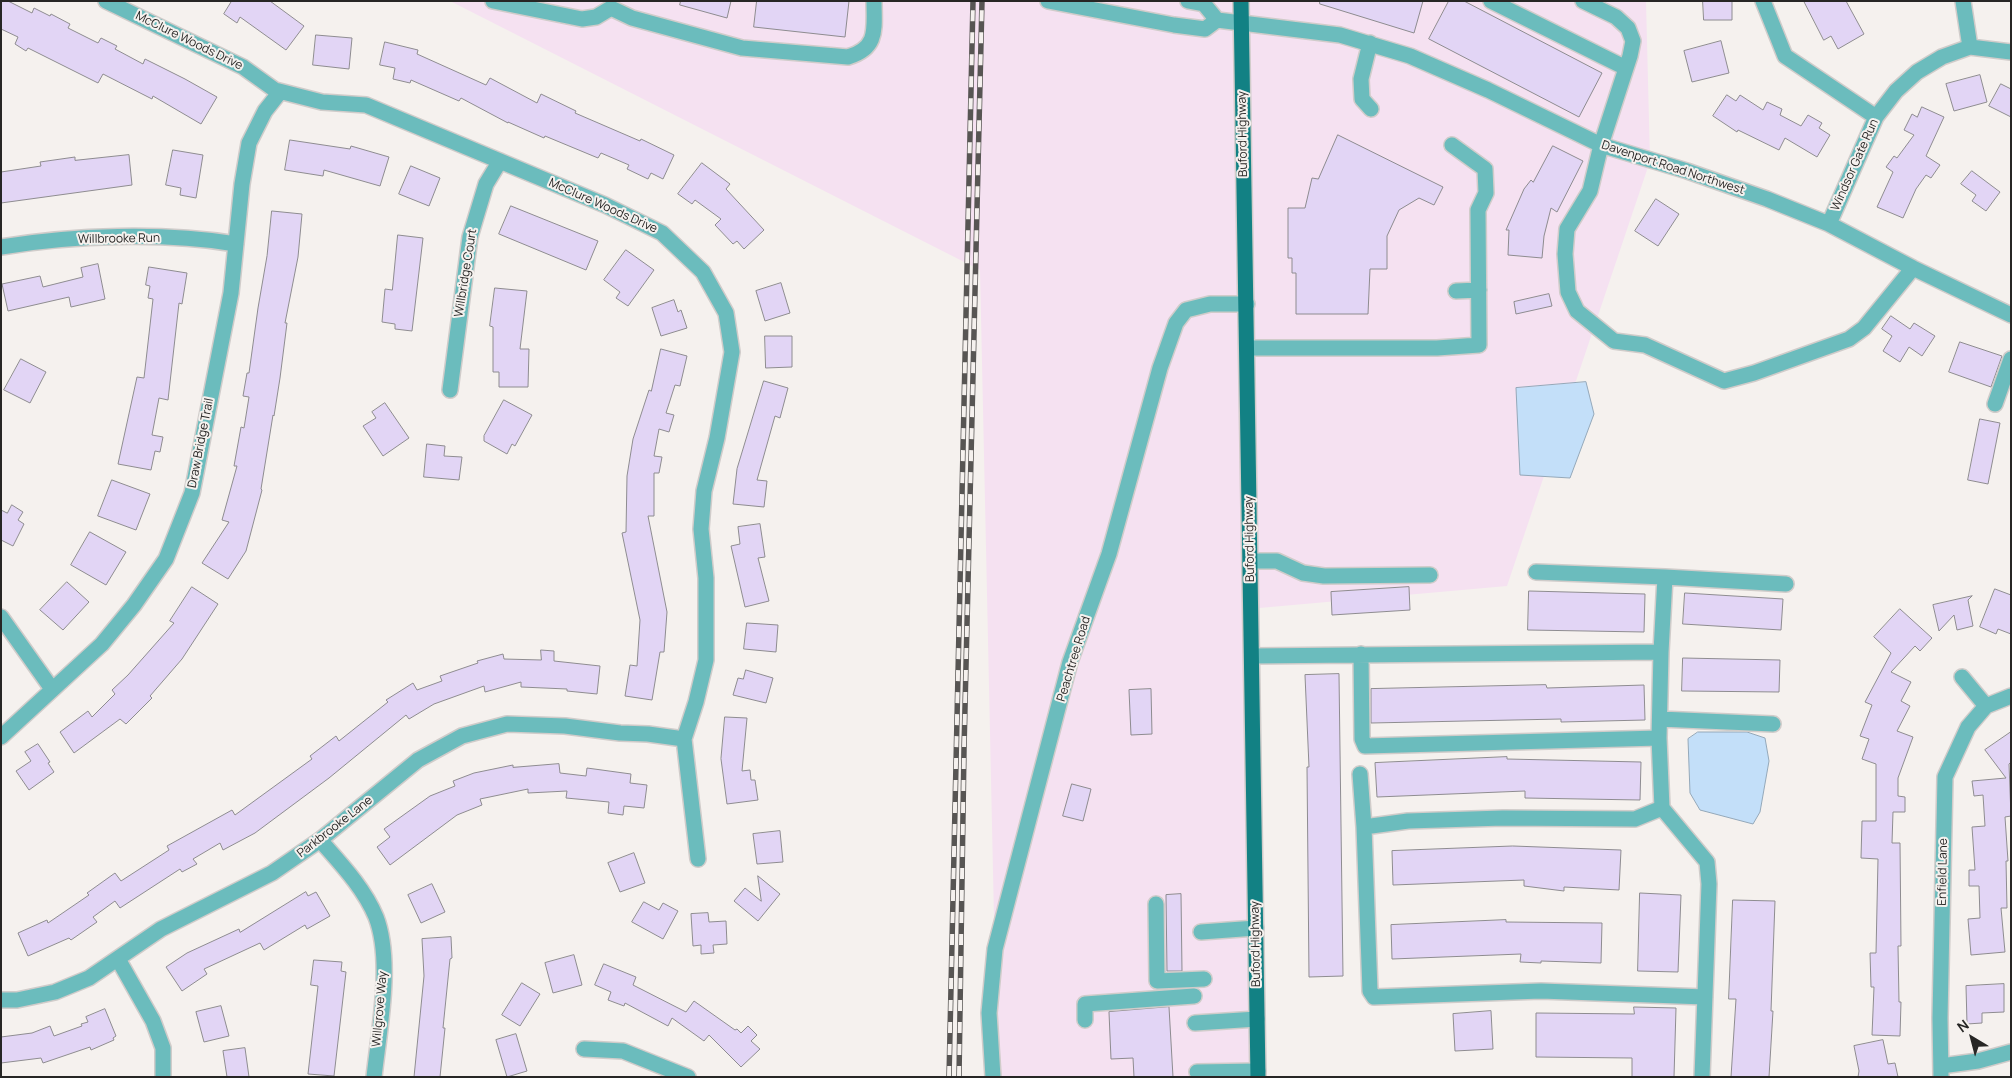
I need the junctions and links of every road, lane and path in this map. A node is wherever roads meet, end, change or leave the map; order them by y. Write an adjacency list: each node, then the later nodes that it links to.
1 (106, 1): 18 (street, McClure Woods Drive)
2 (493, 1): 11 (street)
3 (874, 1): 11 (street)
4 (1048, 1): 12 (street)
5 (1188, 1): 12 (street)
6 (1241, 1): 13 (main road, Buford Highway)
7 (1491, 1): 17 (street)
8 (1583, 1): 17 (street)
9 (1763, 1): 20 (street)
10 (1963, 1): 15 (street)
11 (612, 4)
12 (1217, 20): 13 (street, Davenport Road Northwest)
13 (1241, 23): 14 (street, Davenport Road Northwest); 30 (main road, Buford Highway)
14 (1370, 44): 19 (street); 22 (street, Davenport Road Northwest)
15 (1970, 47): 16 (street, Windsor Gate Run); 20 (street, Windsor Gate Run)
16 (2011, 52)
17 (1626, 68): 22 (street)
18 (280, 92): 23 (street, McClure Woods Drive); 25 (street, Draw Bridge Trail)
19 (1371, 109)
20 (1876, 117): 24 (street, Windsor Gate Run)
21 (1452, 145): 28 (street)
22 (1601, 145): 24 (street, Davenport Road Northwest); 27 (street)
23 (500, 161): 34 (street, Willbridge Court); 53 (street, McClure Woods Drive)
24 (1829, 224): 27 (street, Davenport Road Northwest)
25 (236, 244): 26 (street, Willbrooke Run); 46 (street, Draw Bridge Trail)
26 (1, 247)
27 (1913, 268): 31 (street, Davenport Road Northwest)
28 (1479, 290): 29 (street); 32 (street)
29 (1456, 291)
30 (1247, 304): 32 (main road, Buford Highway); 78 (street, Peachtree Road)
31 (2011, 315)
32 (1247, 348): 36 (main road, Buford Highway)
33 (2011, 359): 35 (street)
34 (450, 390)
35 (1995, 404)
36 (1250, 561): 38 (street); 44 (main road, Buford Highway)
37 (1536, 572): 39 (street)
38 (1430, 575)
39 (1665, 577): 40 (street); 42 (street)
40 (1786, 584)
41 (1, 618): 46 (street)
42 (1661, 652): 43 (street); 49 (street)
43 (1361, 654): 44 (street); 52 (street)
44 (1252, 656): 60 (main road, Buford Highway)
45 (1962, 677): 48 (street)
46 (52, 689): 51 (street, Draw Bridge Trail)
47 (2011, 696): 48 (street, Enfield Lane)
48 (1986, 706): 73 (street, Enfield Lane)
49 (1660, 719): 50 (street); 52 (street)
50 (1774, 724)
51 (1, 737)
52 (1660, 738): 55 (street)
53 (684, 739): 57 (street, Parkbrooke Lane); 58 (street, McClure Woods Drive)
54 (1360, 774): 56 (street)
55 (1662, 808): 56 (street); 65 (street)
56 (1364, 827): 65 (street)
57 (320, 840): 62 (street, Parkbrooke Lane); 76 (street, Willgrove Way)
58 (698, 858)
59 (1156, 904): 63 (street)
60 (1256, 928): 61 (street); 67 (main road, Buford Highway)
61 (1201, 932)
62 (118, 960): 66 (street, Parkbrooke Lane); 75 (street)
63 (1204, 979)
64 (1194, 996): 68 (street)
65 (1705, 997): 79 (street)
66 (1, 1000)
67 (1257, 1019): 69 (street); 74 (main road, Buford Highway)
68 (1085, 1020)
69 (1195, 1023)
70 (584, 1049): 77 (street)
71 (2011, 1052): 73 (street)
72 (1197, 1072): 74 (street)
73 (1941, 1072)
74 (1258, 1074)
75 (163, 1077)
76 (374, 1077)
77 (688, 1077)
78 (993, 1077)
79 (1702, 1077)

